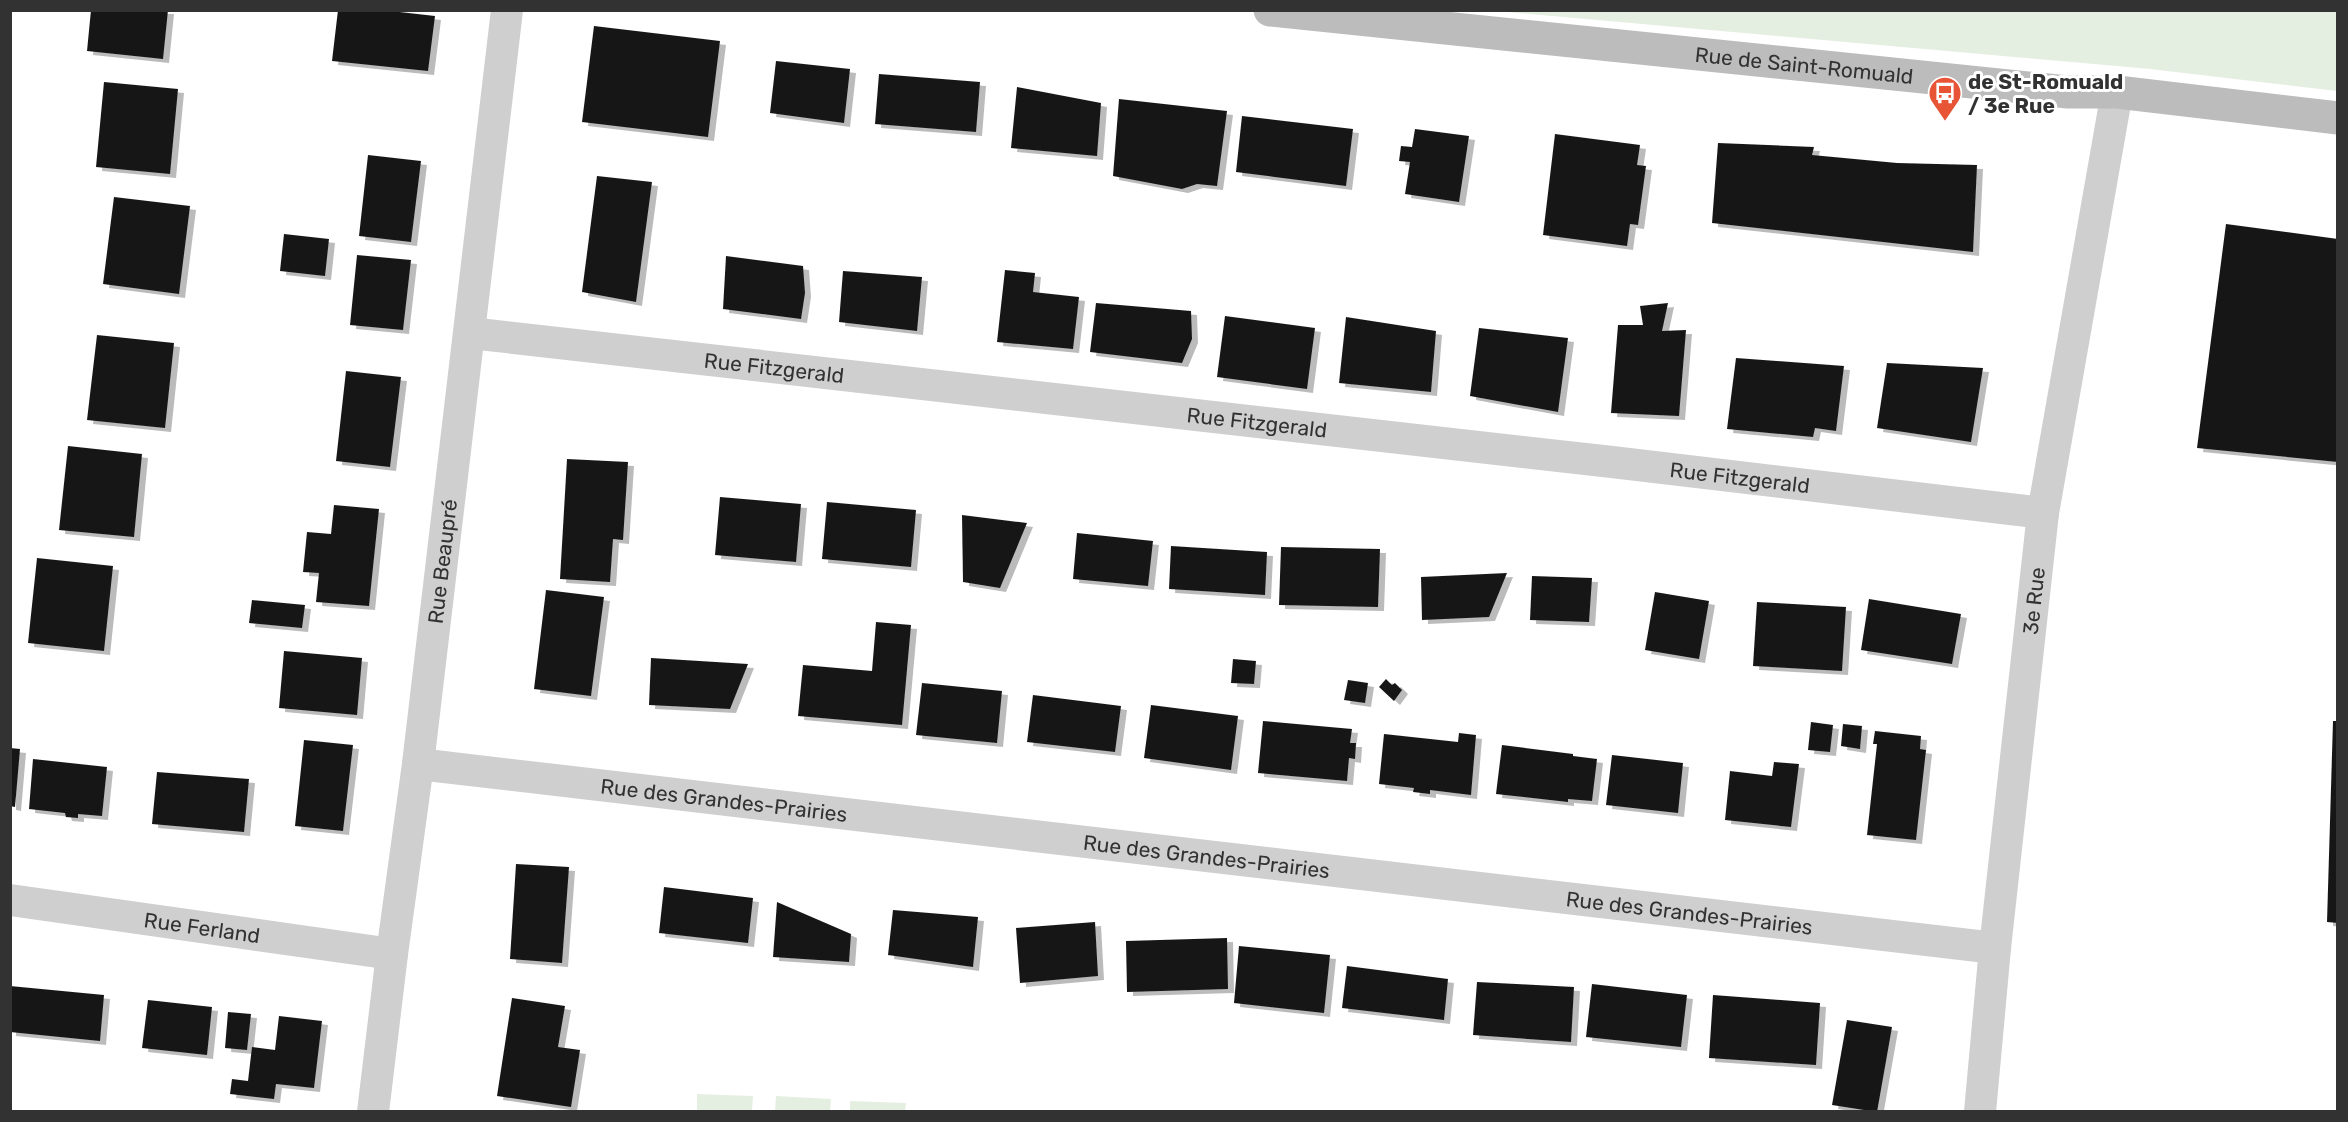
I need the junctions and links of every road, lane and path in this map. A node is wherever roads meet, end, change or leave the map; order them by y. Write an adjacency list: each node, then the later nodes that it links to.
1 (507, 10): 5 (street, Rue Beaupré)
2 (1270, 10): 3 (street, Rue de Saint-Romuald)
3 (2117, 92): 4 (street, Rue de Saint-Romuald); 6 (street, 3e Rue)
4 (2337, 118)
5 (470, 333): 6 (street, Rue Fitzgerald); 7 (street, Rue Beaupré)
6 (2043, 513): 9 (street, 3e Rue)
7 (418, 764): 9 (street, Rue des Grandes-Prairies); 10 (street, Rue Beaupré)
8 (10, 900): 10 (street, Rue Ferland)
9 (1995, 948): 12 (street, 3e Rue)
10 (392, 954): 11 (street, Rue Beaupré)
11 (373, 1112)
12 (1980, 1112)

